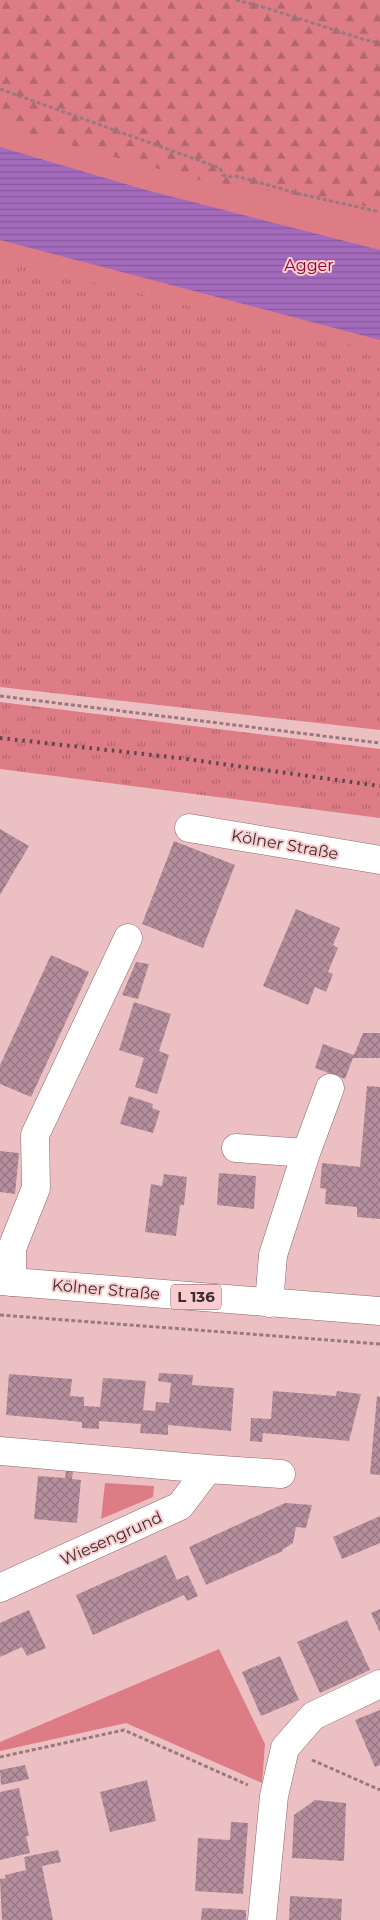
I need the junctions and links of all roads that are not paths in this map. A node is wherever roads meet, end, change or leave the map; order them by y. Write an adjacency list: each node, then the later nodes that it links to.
1 (190, 828): 2 (street, Kölner Straße)
2 (380, 860)
3 (128, 938): 7 (street, Kölner Straße)
4 (330, 1088): 6 (street)
5 (236, 1148): 6 (street)
6 (306, 1153): 8 (street)
7 (6, 1281): 8 (street, Kölner Straße / L 136)
8 (269, 1303): 9 (street, Kölner Straße / L 136)
9 (380, 1311)
10 (0, 1451): 11 (street)
11 (208, 1469): 12 (street); 13 (street, Wiesengrund)
12 (281, 1474)
13 (0, 1588)
14 (380, 1684): 15 (street)
15 (262, 1920)

